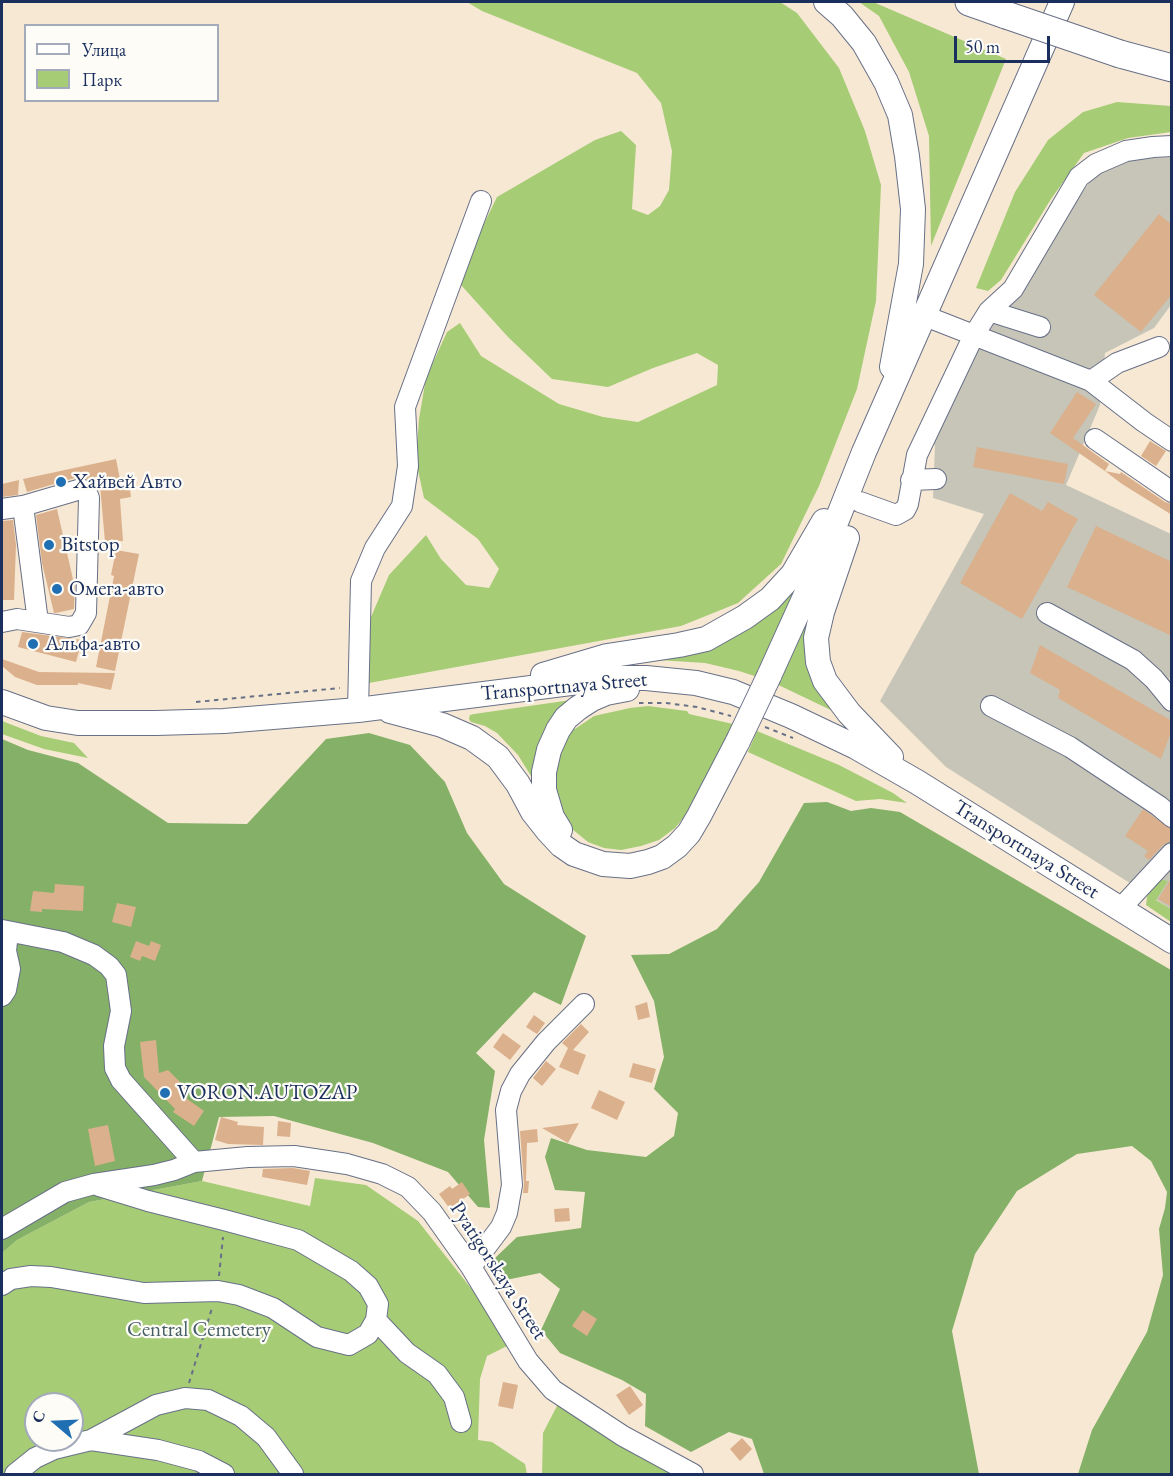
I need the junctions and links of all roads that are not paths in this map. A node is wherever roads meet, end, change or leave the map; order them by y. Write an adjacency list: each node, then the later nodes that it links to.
1 (825, 2): 13 (main road)
2 (969, 2): 4 (highway, bridge)
3 (1062, 2): 8 (main road)
4 (1172, 68)
5 (1172, 146): 7 (street)
6 (481, 201): 31 (street)
7 (989, 311): 9 (street); 10 (street)
8 (925, 316): 10 (street); 13 (main road)
9 (1040, 327)
10 (974, 335): 12 (street); 18 (street)
11 (1159, 347): 12 (street)
12 (1091, 381): 15 (street)
13 (887, 402): 16 (main road)
14 (1095, 439): 19 (street)
15 (1172, 441)
16 (864, 452): 20 (main road); 27 (main road); 35 (main road, bridge)
17 (936, 479): 18 (street)
18 (911, 480): 20 (street)
19 (1172, 492)
20 (860, 502): 32 (main road)
21 (23, 507): 22 (street); 25 (street); 25 (street)
22 (2, 509)
23 (1047, 613): 28 (street)
24 (2, 622): 25 (street)
25 (38, 622)
26 (696, 682): 27 (main road, Transportnaya Street); 32 (main road, Transportnaya Street); 35 (main road)
27 (478, 694): 31 (main road, Transportnaya Street)
28 (1172, 700)
29 (2, 702): 31 (main road, Transportnaya Street)
30 (991, 706): 33 (street)
31 (366, 709): 35 (main road)
32 (917, 782): 37 (main road, Transportnaya Street)
33 (1172, 817)
34 (1172, 853): 36 (street)
35 (630, 866)
36 (1163, 872): 37 (street)
37 (1120, 909): 39 (main road, Transportnaya Street)
38 (5, 931): 40 (street); 42 (street)
39 (1172, 941)
40 (2, 996)
41 (584, 1004): 45 (street)
42 (194, 1162): 43 (street, Pyatigorskaya Street); 45 (street, Pyatigorskaya Street)
43 (94, 1184): 44 (street, Pyatigorskaya Street); 47 (street)
44 (2, 1229)
45 (471, 1267): 53 (street, Pyatigorskaya Street)
46 (2, 1285): 47 (street)
47 (376, 1320): 48 (street)
48 (461, 1422)
49 (91, 1440): 50 (street); 51 (street); 52 (street)
50 (15, 1474)
51 (224, 1474)
52 (293, 1474)
53 (693, 1474)

